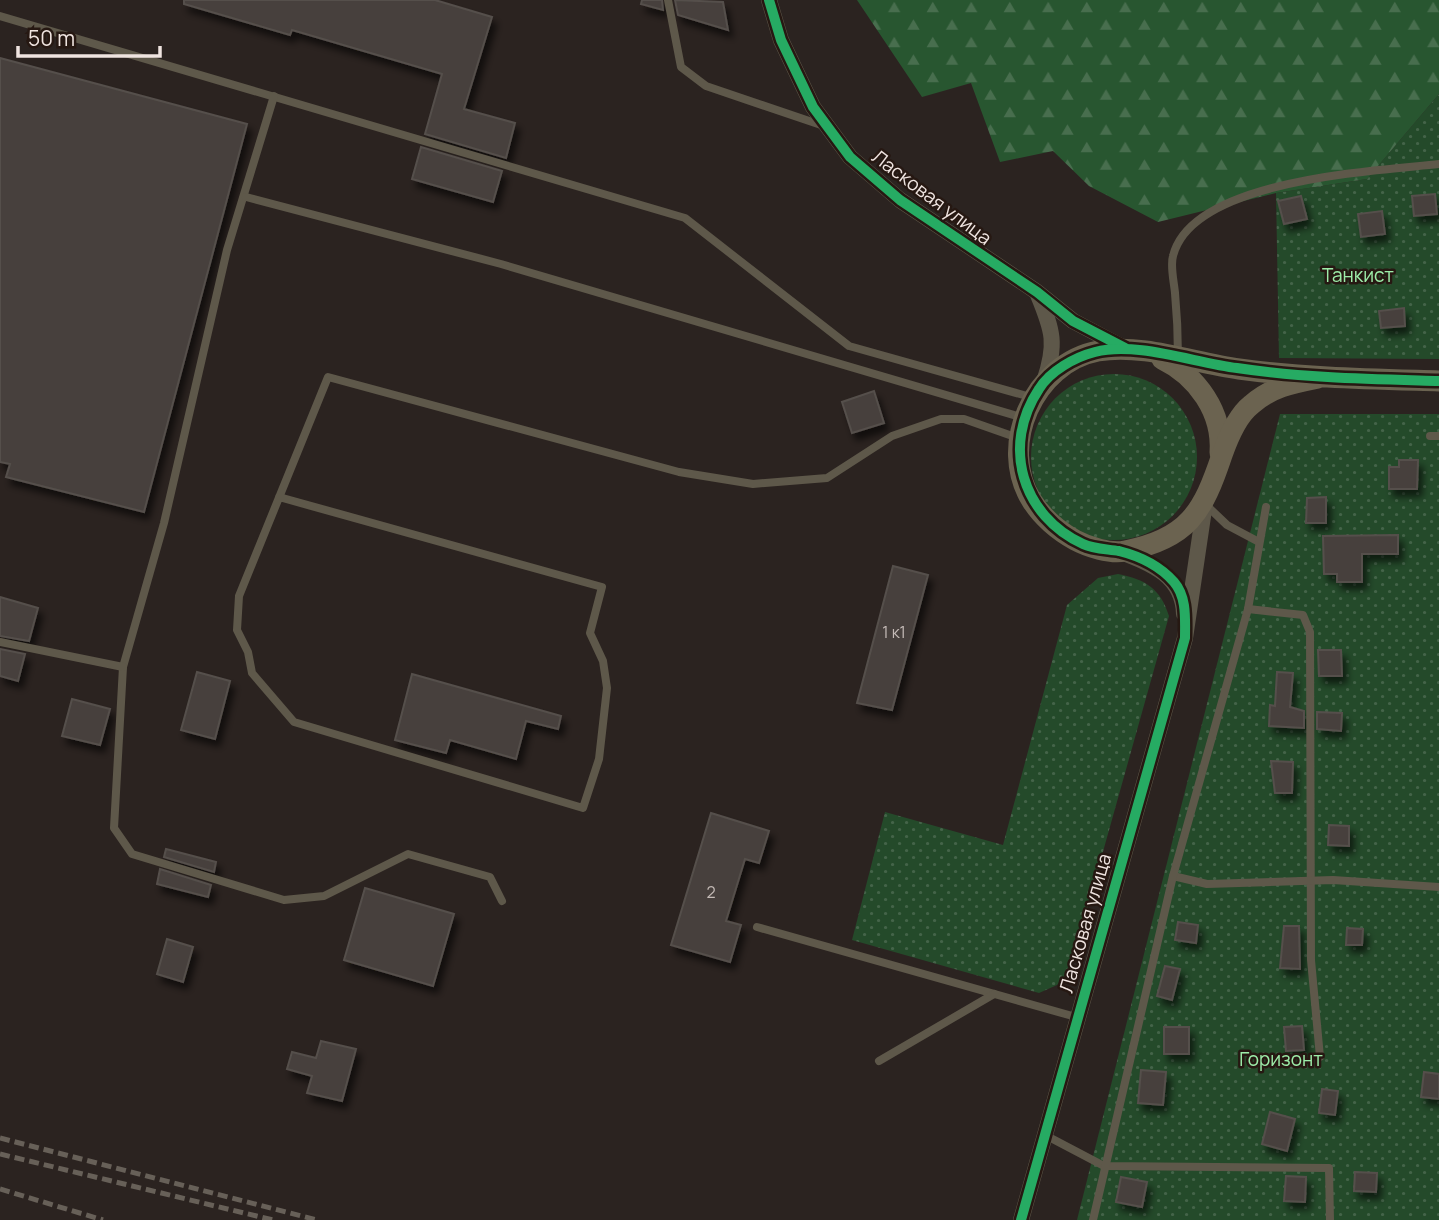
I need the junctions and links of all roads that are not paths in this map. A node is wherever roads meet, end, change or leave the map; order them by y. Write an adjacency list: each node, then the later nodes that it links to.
1 (668, 0): 5 (lane)
2 (769, 0): 5 (street, Ласковая улица)
3 (0, 16): 4 (lane)
4 (274, 96): 7 (lane); 14 (lane)
5 (827, 126): 8 (street, Ласковая улица)
6 (1439, 164): 11 (lane)
7 (246, 197): 15 (lane); 25 (lane)
8 (1037, 292): 9 (street, Ласковая улица); 14 (street)
9 (1127, 349): 10 (street); 14 (street)
10 (1150, 353): 11 (street); 16 (street)
11 (1178, 358): 12 (street)
12 (1318, 378): 13 (street); 16 (street)
13 (1439, 381)
14 (1039, 390): 15 (street)
15 (1022, 428): 17 (lane); 21 (street)
16 (1220, 462): 18 (street)
17 (279, 497): 17 (lane)
18 (1205, 503): 20 (lane); 21 (street); 23 (street, Ласковая улица)
19 (1266, 507): 20 (lane)
20 (1259, 542): 22 (lane)
21 (1121, 552): 23 (street)
22 (1248, 609): 26 (lane); 27 (lane)
23 (1185, 638): 32 (street, Ласковая улица)
24 (0, 642): 25 (lane)
25 (123, 667): 29 (lane)
26 (1173, 876): 27 (lane); 36 (lane)
27 (1311, 881): 28 (lane); 33 (lane)
28 (1439, 887)
29 (502, 901)
30 (757, 927): 31 (lane)
31 (995, 994): 32 (lane); 34 (lane)
32 (1076, 1017): 35 (street, Ласковая улица)
33 (1320, 1057)
34 (879, 1061)
35 (1045, 1135): 36 (lane); 37 (street, Ласковая улица)
36 (1104, 1167): 38 (lane); 39 (lane)
37 (1021, 1220)
38 (1093, 1220)
39 (1331, 1220)

